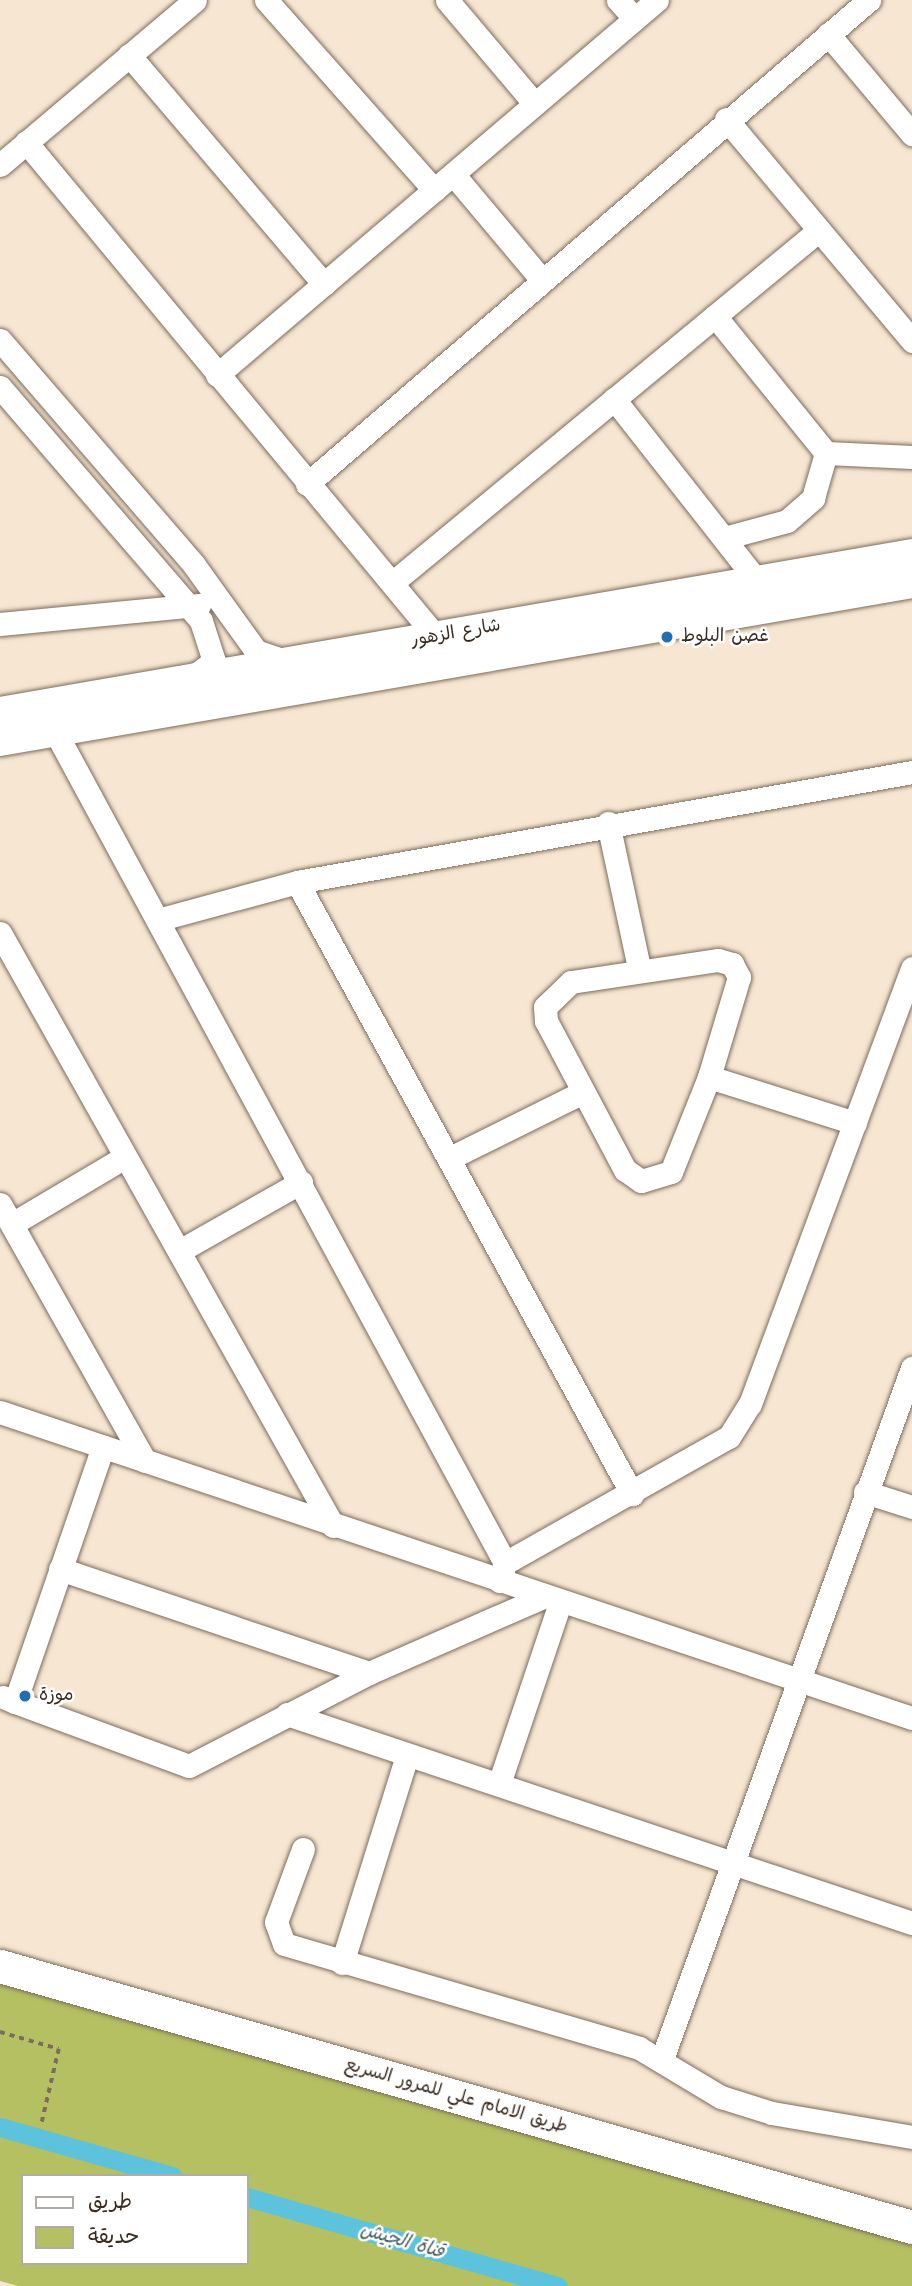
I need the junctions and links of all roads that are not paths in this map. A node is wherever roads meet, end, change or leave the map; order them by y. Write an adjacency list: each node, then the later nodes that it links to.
1 (195, 0): 9 (street)
2 (266, 0): 16 (street)
3 (447, 0): 10 (street)
4 (618, 0): 7 (street)
5 (657, 0): 7 (street)
6 (869, 0): 8 (street)
7 (635, 19): 10 (street)
8 (828, 34): 11 (street); 12 (street)
9 (129, 55): 13 (street); 19 (street)
10 (535, 104): 15 (street)
11 (726, 119): 17 (street); 18 (street)
12 (912, 134)
13 (26, 142): 14 (street); 23 (street)
14 (0, 165)
15 (453, 174): 16 (street); 18 (street)
16 (434, 190): 19 (street)
17 (819, 230): 20 (street); 22 (street)
18 (542, 280): 28 (street)
19 (324, 284): 23 (street)
20 (715, 316): 25 (street); 26 (street)
21 (0, 340): 34 (street)
22 (912, 341)
23 (217, 375): 28 (street)
24 (0, 387): 35 (street)
25 (614, 399): 29 (street); 32 (street)
26 (826, 453): 27 (street); 29 (street)
27 (912, 457)
28 (307, 484): 32 (street)
29 (724, 538): 31 (street)
30 (912, 554): 31 (main road, شارع الزهور)
31 (757, 581): 37 (main road, شارع الزهور)
32 (392, 583): 37 (street)
33 (912, 583): 41 (main road, شارع الزهور)
34 (223, 603): 35 (street); 38 (street)
35 (188, 606): 36 (street); 39 (street)
36 (0, 624)
37 (437, 638): 38 (main road, شارع الزهور)
38 (295, 661): 39 (main road, شارع الزهور)
39 (183, 681): 40 (main road, شارع الزهور)
40 (0, 712)
41 (56, 733): 42 (main road, شارع الزهور); 46 (street)
42 (0, 741)
43 (912, 772): 44 (street)
44 (608, 823): 45 (street); 48 (street)
45 (297, 883): 46 (street); 54 (street)
46 (161, 919): 55 (street)
47 (0, 933): 53 (street)
48 (639, 967): 50 (street); 51 (street)
49 (912, 968): 52 (street)
50 (709, 1077): 51 (street); 52 (street)
51 (583, 1092): 54 (street)
52 (855, 1124): 63 (street)
53 (125, 1157): 56 (street); 57 (street)
54 (452, 1157): 63 (street)
55 (301, 1182): 57 (street); 67 (street)
56 (6, 1214): 61 (street)
57 (181, 1250): 65 (street)
58 (912, 1368): 62 (street)
59 (0, 1412): 60 (street)
60 (103, 1447): 61 (street); 66 (street)
61 (145, 1461): 65 (street)
62 (865, 1492): 64 (street); 70 (street)
63 (632, 1493): 67 (street)
64 (912, 1507)
65 (333, 1526): 67 (street)
66 (60, 1569): 69 (street); 71 (street)
67 (503, 1572): 68 (street)
68 (552, 1600): 69 (street); 70 (street); 75 (street)
69 (369, 1673): 72 (street)
70 (797, 1676): 73 (street); 77 (street)
71 (7, 1699): 72 (street)
72 (287, 1714): 74 (street)
73 (912, 1718)
74 (407, 1755): 75 (street); 79 (street)
75 (499, 1784): 77 (street)
76 (303, 1849): 79 (street)
77 (732, 1861): 78 (street); 81 (street)
78 (912, 1923)
79 (342, 1963): 81 (street)
80 (0, 1966): 84 (highway, طريق الامام علي للمرور السريع)
81 (662, 2059): 82 (street)
82 (912, 2137)
83 (912, 2212): 84 (highway)
84 (866, 2214): 85 (highway, طريق الامام علي للمرور السريع)
85 (912, 2227)

